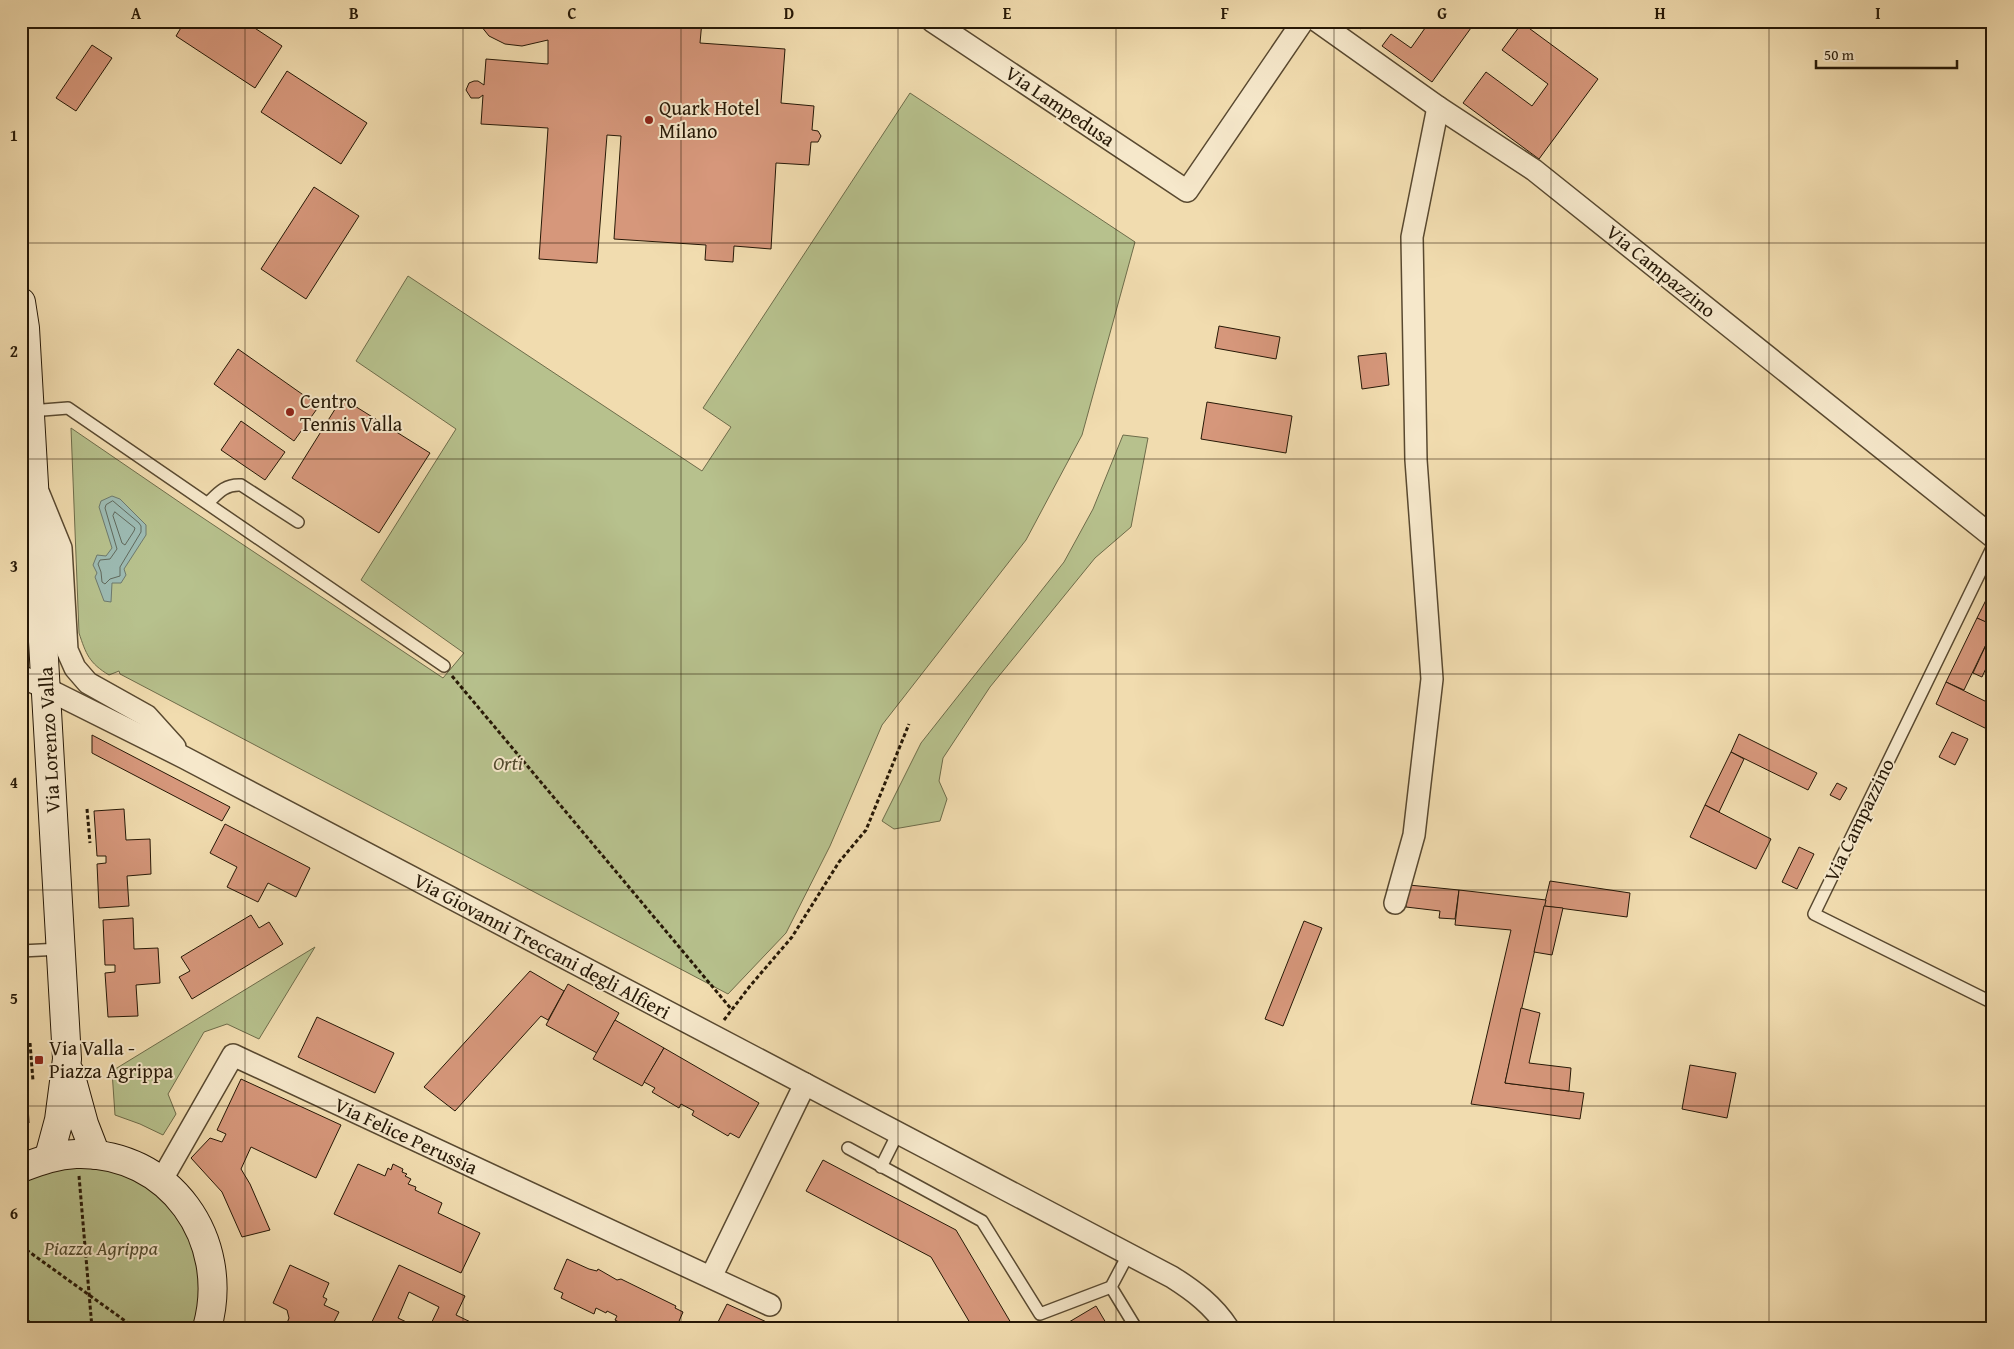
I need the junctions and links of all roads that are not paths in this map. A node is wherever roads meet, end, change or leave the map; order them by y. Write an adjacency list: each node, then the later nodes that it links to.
1 (932, 21): 2 (street, Via Lampedusa)
2 (1303, 21)
3 (1317, 21): 4 (street, Via Campazzino)
4 (1438, 107): 10 (street, Via Campazzino); 16 (street)
5 (21, 302): 6 (main road, Via Lorenzo Valla)
6 (30, 411): 7 (main road, Via Lorenzo Valla); 8 (lane)
7 (34, 481): 14 (main road, Via Lorenzo Valla); 15 (street, Via Giovanni Treccani degli Alfieri)
8 (208, 503): 9 (lane); 12 (lane)
9 (298, 522)
10 (1993, 537)
11 (1993, 546): 19 (lane, Via Campazzino)
12 (444, 666)
13 (21, 676): 14 (street, Via Giovanni Treccani degli Alfieri)
14 (46, 687): 15 (street, Via Giovanni Treccani degli Alfieri); 17 (main road, Via Lorenzo Valla)
15 (185, 758): 21 (street, Via Giovanni Treccani degli Alfieri)
16 (1395, 903)
17 (61, 949): 18 (lane); 20 (main road, Via Lorenzo Valla)
18 (21, 951)
19 (1993, 1003)
20 (67, 1059): 24 (main road, Via Lorenzo Valla); 25 (main road, Via Lorenzo Valla)
21 (805, 1084): 22 (street, Via Giovanni Treccani degli Alfieri); 30 (street)
22 (898, 1133): 26 (lane); 29 (street, Via Giovanni Treccani degli Alfieri)
23 (848, 1148): 26 (lane)
24 (96, 1155): 25 (main road); 28 (main road)
25 (49, 1157): 27 (main road)
26 (881, 1167): 31 (lane)
27 (21, 1168)
28 (161, 1181): 30 (street, Via Felice Perussia); 33 (main road)
29 (1129, 1253): 31 (lane); 35 (street, Via Giovanni Treccani degli Alfieri)
30 (711, 1277): 32 (street, Via Felice Perussia)
31 (1111, 1287): 34 (lane)
32 (770, 1305)
33 (207, 1328)
34 (1136, 1328)
35 (1228, 1328)

